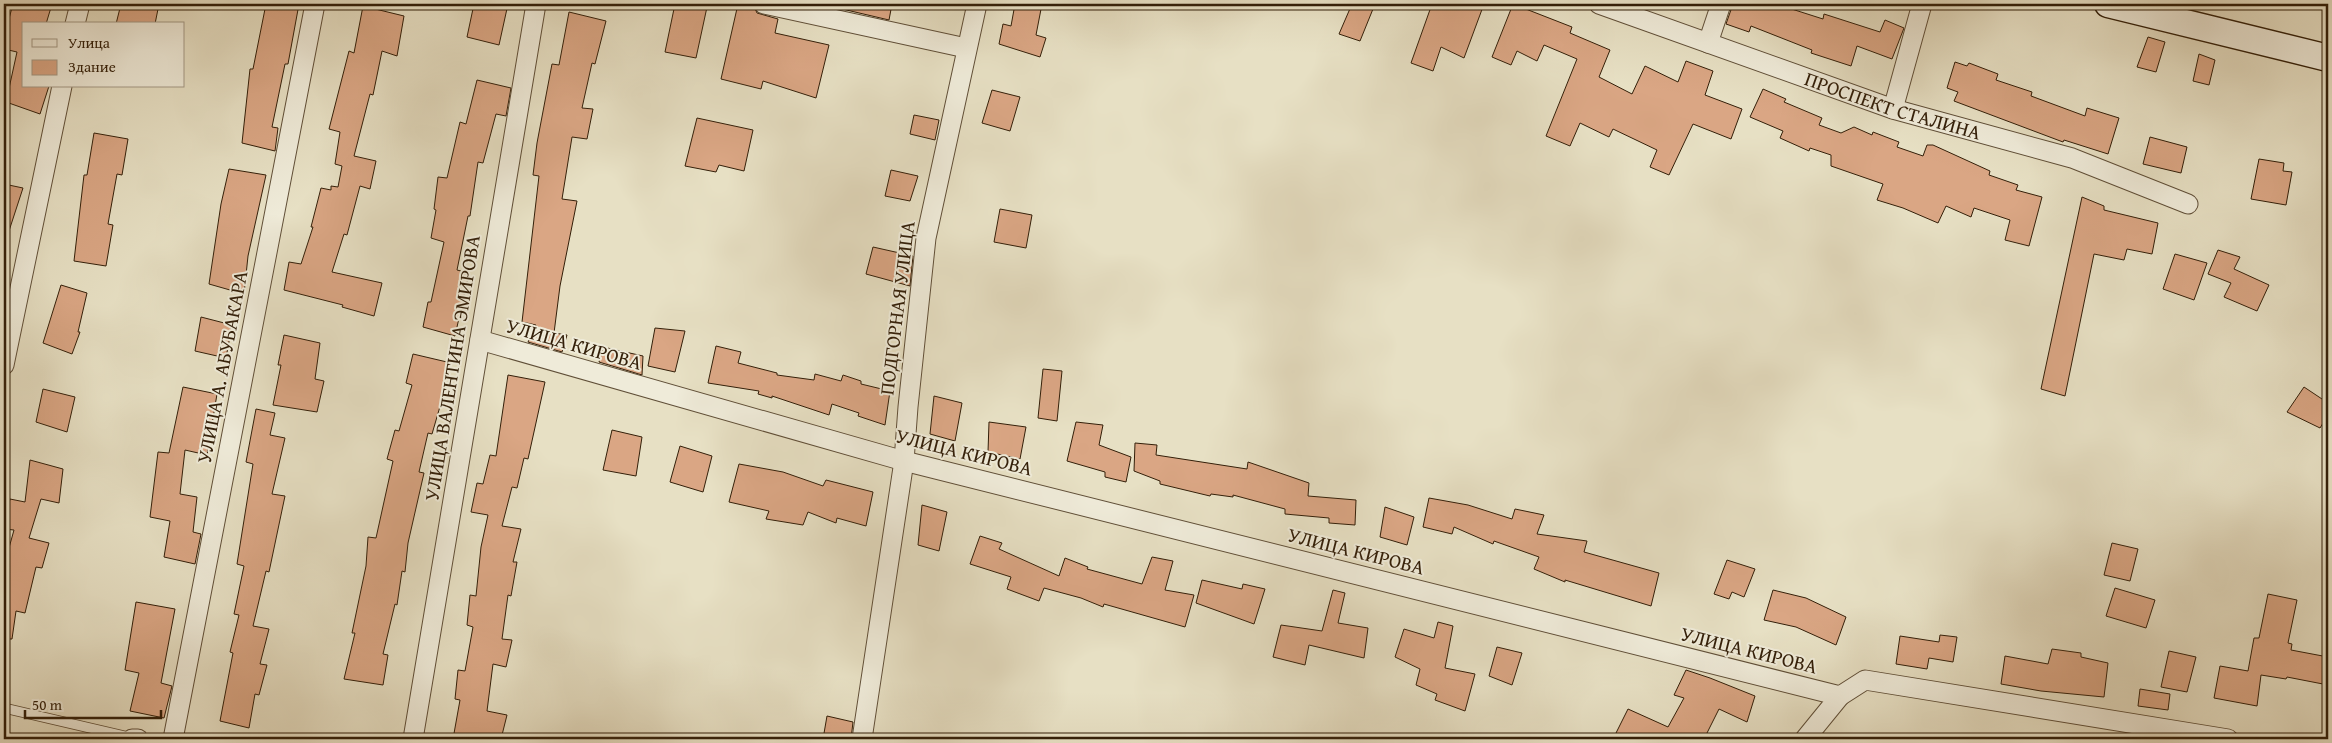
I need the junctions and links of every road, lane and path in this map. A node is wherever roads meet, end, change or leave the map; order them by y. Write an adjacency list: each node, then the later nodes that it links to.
1 (80, 4): 10 (street)
2 (315, 4): 23 (street, УЛИЦА А. АБУБАКАРА)
3 (536, 4): 17 (street, УЛИЦА ВАЛЕНТИНА ЭМИРОВА)
4 (764, 4): 12 (street)
5 (977, 4): 12 (street, ПОДГОРНАЯ УЛИЦА)
6 (1599, 4): 11 (street, ПРОСПЕКТ СТАЛИНА)
7 (1721, 4): 11 (street)
8 (1922, 4): 15 (street)
9 (2108, 4): 13 (street)
10 (76, 22)
11 (1708, 43): 15 (street, ПРОСПЕКТ СТАЛИНА)
12 (966, 48): 19 (street, ПОДГОРНАЯ УЛИЦА)
13 (2328, 58)
14 (62, 88): 18 (street)
15 (1893, 109): 16 (street, ПРОСПЕКТ СТАЛИНА)
16 (2188, 204)
17 (480, 340): 19 (street, УЛИЦА КИРОВА); 24 (street, УЛИЦА ВАЛЕНТИНА ЭМИРОВА)
18 (4, 365)
19 (904, 461): 20 (street, УЛИЦА КИРОВА); 25 (street, ПОДГОРНАЯ УЛИЦА)
20 (1840, 696): 26 (street); 27 (street)
21 (4, 708): 22 (lane)
22 (134, 739)
23 (173, 739)
24 (413, 739)
25 (862, 739)
26 (1805, 739)
27 (2228, 739)

